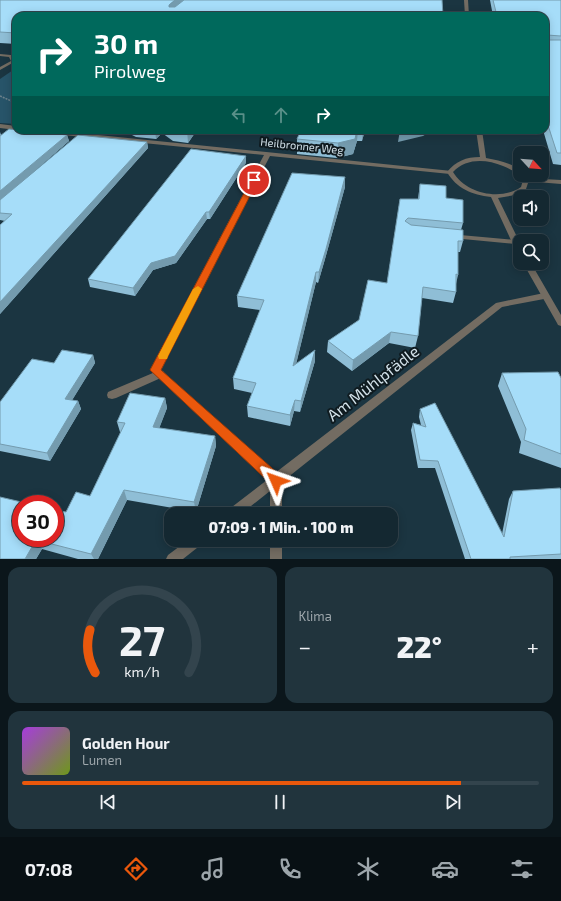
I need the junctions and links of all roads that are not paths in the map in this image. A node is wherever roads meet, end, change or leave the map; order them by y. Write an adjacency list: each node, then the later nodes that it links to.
1 (466, 0): 2 (street)
2 (467, 12)
3 (0, 55): 4 (street)
4 (12, 58)
5 (12, 63): 6 (street)
6 (0, 69)
7 (0, 126): 8 (street)
8 (12, 128)
9 (65, 134): 11 (street, Heilbronner Weg)
10 (480, 134): 14 (street)
11 (81, 136): 12 (street); 13 (street, Heilbronner Weg)
12 (75, 141)
13 (268, 153): 16 (street, Heilbronner Weg); 27 (street)
14 (483, 159): 15 (street); 16 (street)
15 (513, 167)
16 (450, 172): 20 (street)
17 (549, 180): 19 (street)
18 (525, 182): 20 (street)
19 (561, 182)
20 (493, 196): 22 (street)
21 (447, 235): 23 (street)
22 (513, 238)
23 (513, 242)
24 (530, 270): 25 (street)
25 (544, 296): 26 (street); 29 (street, Am Mühlpfädle)
26 (561, 323)
27 (160, 374): 28 (street); 29 (street)
28 (112, 395)
29 (276, 481): 30 (street, Am Mühlpfädle); 31 (street)
30 (241, 507)
31 (276, 507)
32 (188, 547): 34 (street)
33 (276, 547): 35 (street)
34 (172, 559)
35 (276, 559)

